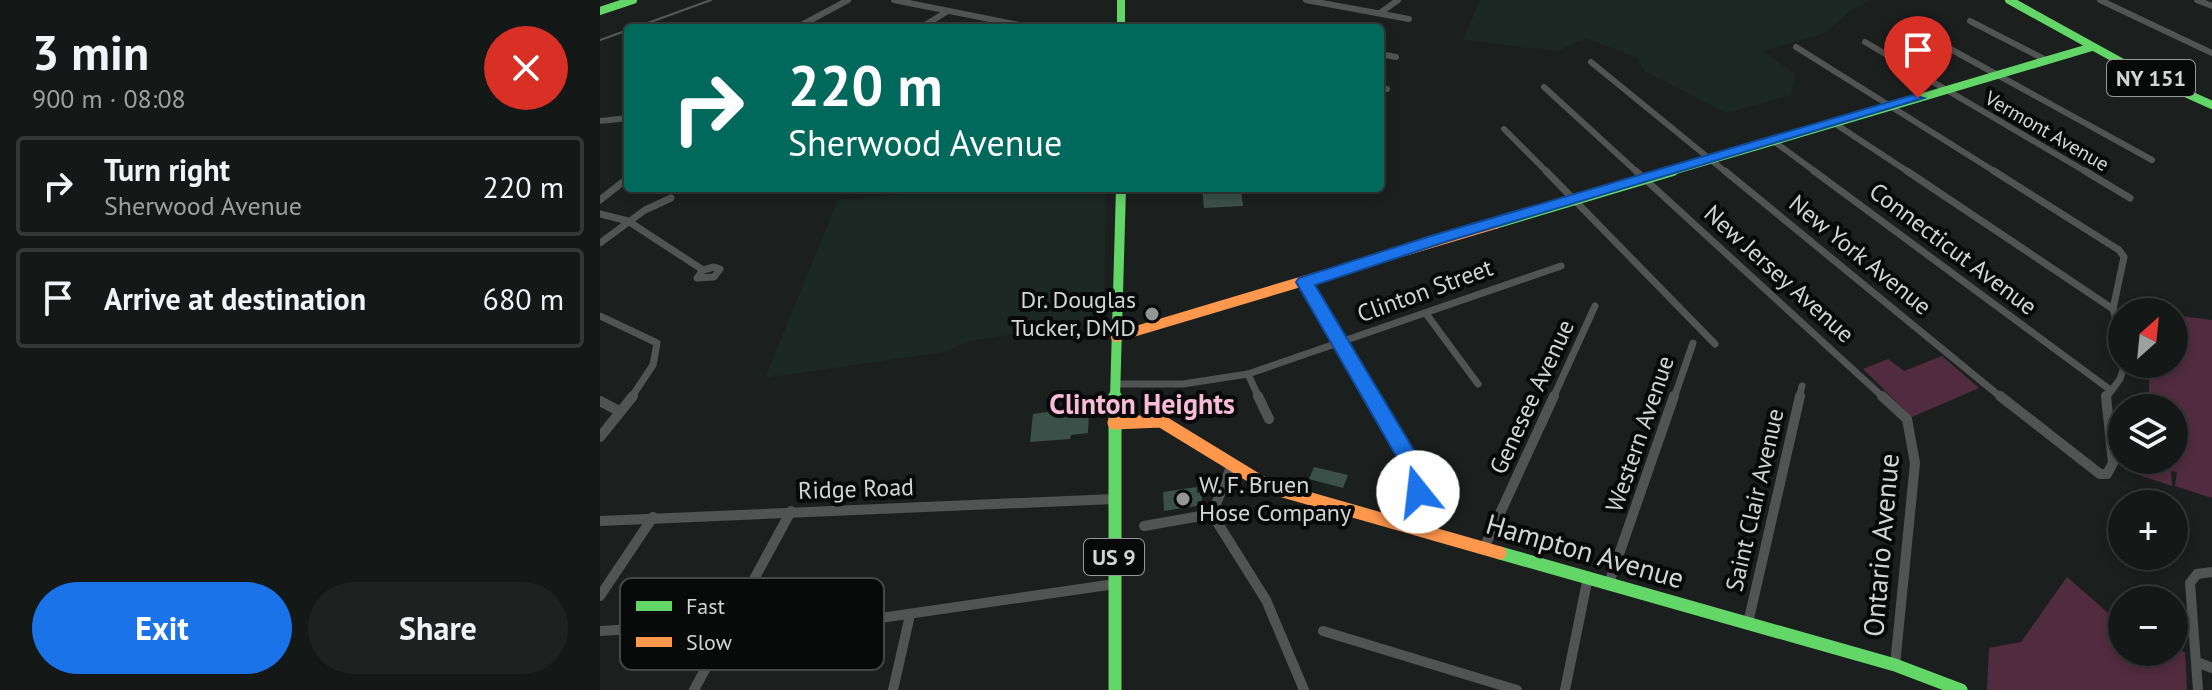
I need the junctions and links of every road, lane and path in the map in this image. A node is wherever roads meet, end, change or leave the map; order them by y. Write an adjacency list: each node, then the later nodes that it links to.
1 (633, 0): 13 (street)
2 (848, 0): 18 (street)
3 (894, 0): 14 (street)
4 (1121, 0): 21 (street)
5 (1306, 0): 12 (street)
6 (1365, 0): 12 (street)
7 (1398, 0): 15 (street)
8 (2100, 0): 26 (street)
9 (2197, 0): 11 (street)
10 (2012, 1): 25 (street, NY 151)
11 (2212, 6)
12 (1356, 9): 15 (street)
13 (600, 11)
14 (949, 11): 19 (street); 20 (street)
15 (1379, 14): 16 (street)
16 (1409, 19)
17 (1970, 21): 29 (street)
18 (803, 24)
19 (927, 24)
20 (1014, 24)
21 (1121, 24)
22 (1865, 42): 33 (street, Vermont Avenue)
23 (1945, 46): 31 (street)
24 (1796, 47): 34 (street)
25 (2092, 47): 29 (street); 35 (street, NY 151)
26 (2212, 53)
27 (1384, 55): 28 (street)
28 (1396, 57)
29 (2046, 60): 31 (street)
30 (1591, 62): 41 (street, New York Avenue)
31 (1996, 74): 33 (street); 42 (street)
32 (1544, 87): 43 (street, New Jersey Avenue)
33 (1946, 90): 34 (street); 47 (street, Vermont Avenue)
34 (1889, 105): 38 (street); 56 (street)
35 (2212, 105)
36 (624, 118): 37 (street)
37 (600, 121)
38 (1834, 123): 40 (street); 58 (street)
39 (1504, 129): 48 (street)
40 (1772, 140): 41 (street); 70 (street, Connecticut Avenue)
41 (1711, 159): 43 (street); 70 (street, New York Avenue)
42 (2152, 160)
43 (1643, 178): 48 (street); 75 (street, New Jersey Avenue)
44 (624, 181): 49 (street)
45 (1121, 192): 61 (street, US 9)
46 (671, 198): 51 (street)
47 (2130, 198)
48 (1571, 199): 55 (street); 64 (street)
49 (600, 200)
50 (600, 214): 51 (street)
51 (628, 221): 52 (street); 54 (street)
52 (600, 243)
53 (1561, 266): 59 (street, Clinton Street)
54 (703, 270)
55 (1305, 282): 61 (street); 62 (street)
56 (2115, 298)
57 (1595, 306): 85 (street, Genesee Avenue)
58 (2108, 306)
59 (1427, 315): 62 (street, Clinton Street); 68 (street)
60 (600, 316): 72 (street)
61 (1116, 337): 67 (street, US 9)
62 (1341, 342): 65 (street, Clinton Street); 84 (street)
63 (1693, 343): 89 (street, Western Avenue)
64 (1715, 344)
65 (1248, 374): 67 (street, Clinton Street); 73 (street)
66 (2120, 378): 70 (street)
67 (1115, 384): 74 (street, US 9)
68 (1478, 384)
69 (1802, 386): 94 (street, Saint Clair Avenue)
70 (2109, 389)
71 (600, 401): 72 (street)
72 (619, 411): 76 (street)
73 (1269, 419)
74 (1114, 423): 77 (street, Hampton Avenue); 78 (street, US 9)
75 (1911, 431): 99 (street, Ontario Avenue)
76 (600, 437)
77 (1231, 467): 80 (street); 84 (street, Hampton Avenue)
78 (1114, 499): 79 (street, Ridge Road); 90 (street, US 9)
79 (791, 511): 81 (street, Ridge Road); 88 (street)
80 (1212, 514): 83 (street); 106 (street)
81 (653, 517): 82 (street, Ridge Road); 91 (street)
82 (600, 521)
83 (1144, 526)
84 (1406, 526): 85 (street, Hampton Avenue)
85 (1484, 548): 87 (street, Hampton Avenue)
86 (2212, 572): 98 (street)
87 (1588, 577): 89 (street, Hampton Avenue); 108 (street)
88 (755, 578)
89 (1609, 583): 94 (street, Hampton Avenue)
90 (1115, 584): 92 (street); 105 (street, US 9)
91 (600, 596)
92 (910, 615): 93 (street); 104 (street)
93 (884, 618)
94 (1748, 623): 99 (street, Hampton Avenue)
95 (620, 630): 96 (street)
96 (600, 631)
97 (1323, 631): 107 (street)
98 (2197, 662): 100 (street); 111 (street)
99 (1895, 665): 102 (street, Hampton Avenue)
100 (2212, 668)
101 (705, 670): 103 (street)
102 (1923, 674): 109 (street); 110 (street, Hampton Avenue)
103 (694, 690)
104 (893, 690)
105 (1115, 690)
106 (1304, 690)
107 (1517, 690)
108 (1565, 690)
109 (1922, 690)
110 (1961, 690)
111 (2198, 690)

